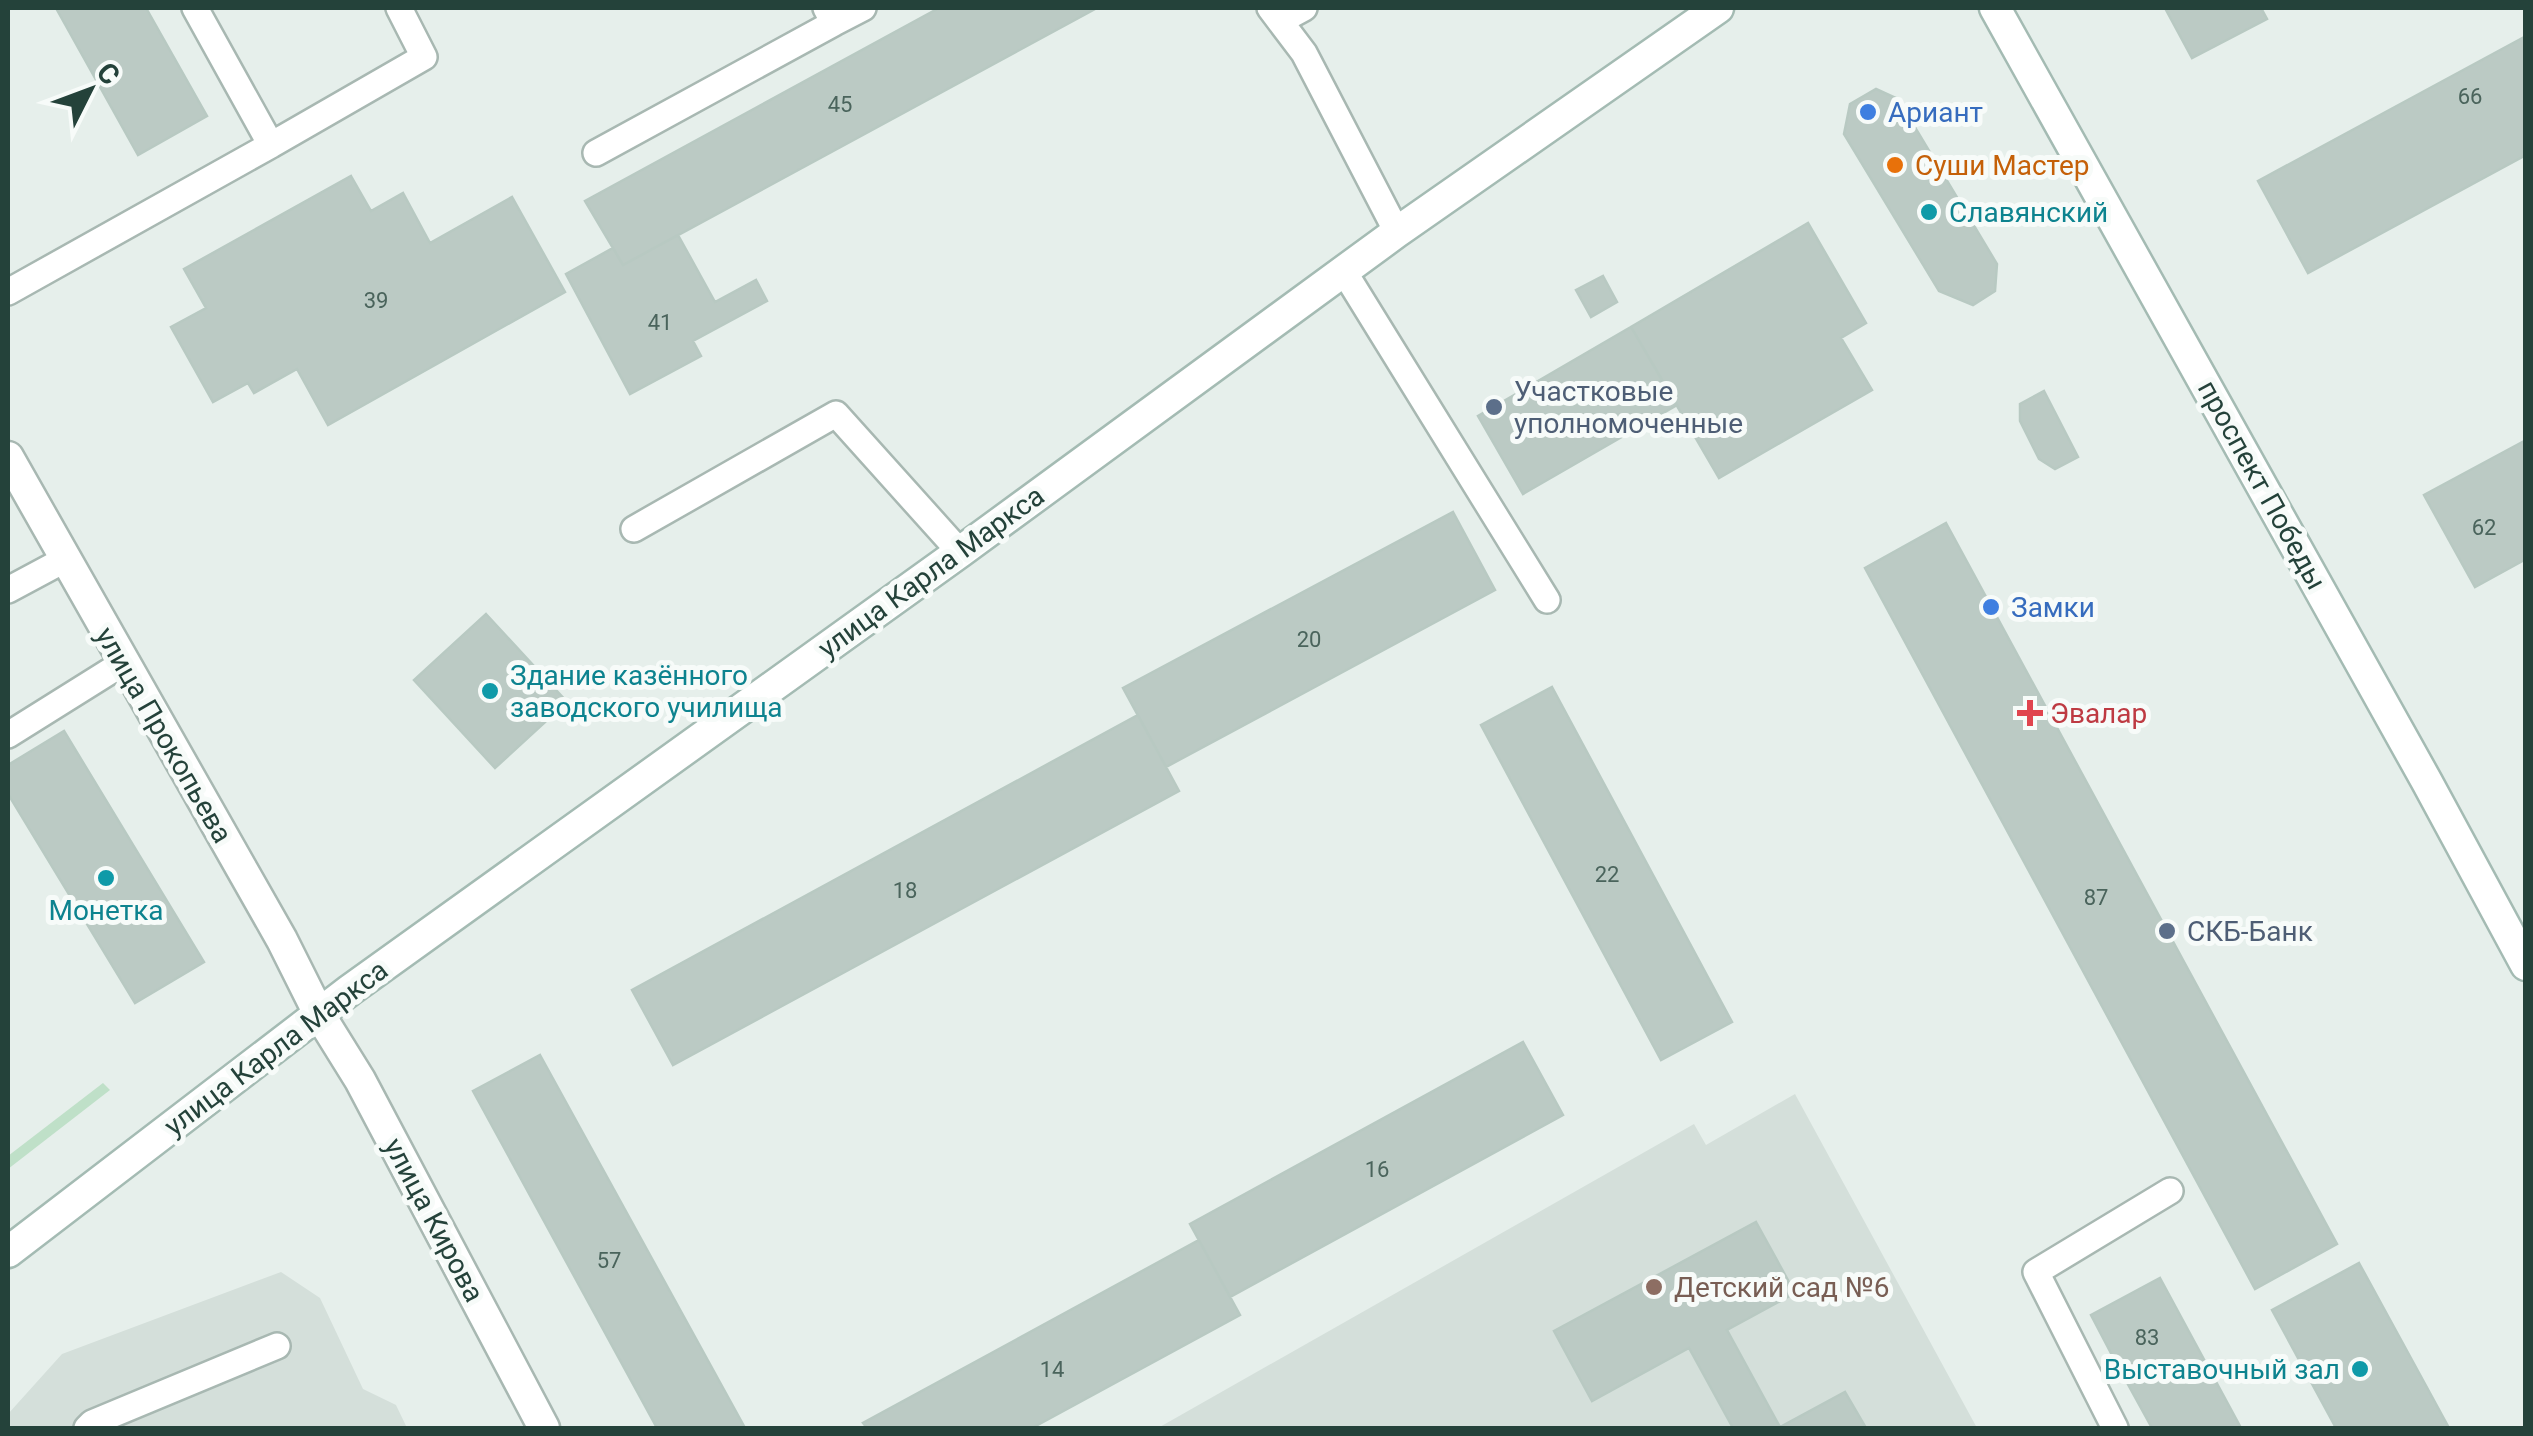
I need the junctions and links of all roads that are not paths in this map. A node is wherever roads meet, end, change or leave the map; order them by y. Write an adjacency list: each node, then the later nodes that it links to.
1 (195, 8): 9 (lane)
2 (399, 8): 9 (lane)
3 (862, 8): 8 (lane)
4 (1304, 8): 7 (lane)
5 (1718, 8): 11 (main road, улица Карла Маркса)
6 (1995, 8): 22 (main road, проспект Победы)
7 (1275, 14): 11 (lane)
8 (830, 15): 10 (lane)
9 (271, 145): 13 (lane)
10 (596, 153)
11 (1396, 232): 12 (main road, улица Карла Маркса)
12 (1343, 270): 16 (main road, улица Карла Маркса); 19 (lane)
13 (8, 292)
14 (8, 457): 17 (main road, улица Прокопьева)
15 (634, 529): 16 (lane)
16 (960, 552): 23 (main road, улица Карла Маркса)
17 (64, 560): 18 (lane); 20 (main road, улица Прокопьева)
18 (8, 590)
19 (1547, 600)
20 (122, 663): 21 (lane); 23 (main road, улица Прокопьева)
21 (8, 735)
22 (2526, 965)
23 (319, 1014): 25 (main road, улица Карла Маркса); 28 (main road, улица Кирова)
24 (2170, 1191): 29 (lane)
25 (8, 1252)
26 (277, 1346): 27 (lane)
27 (87, 1428)
28 (544, 1428)
29 (2115, 1428)

